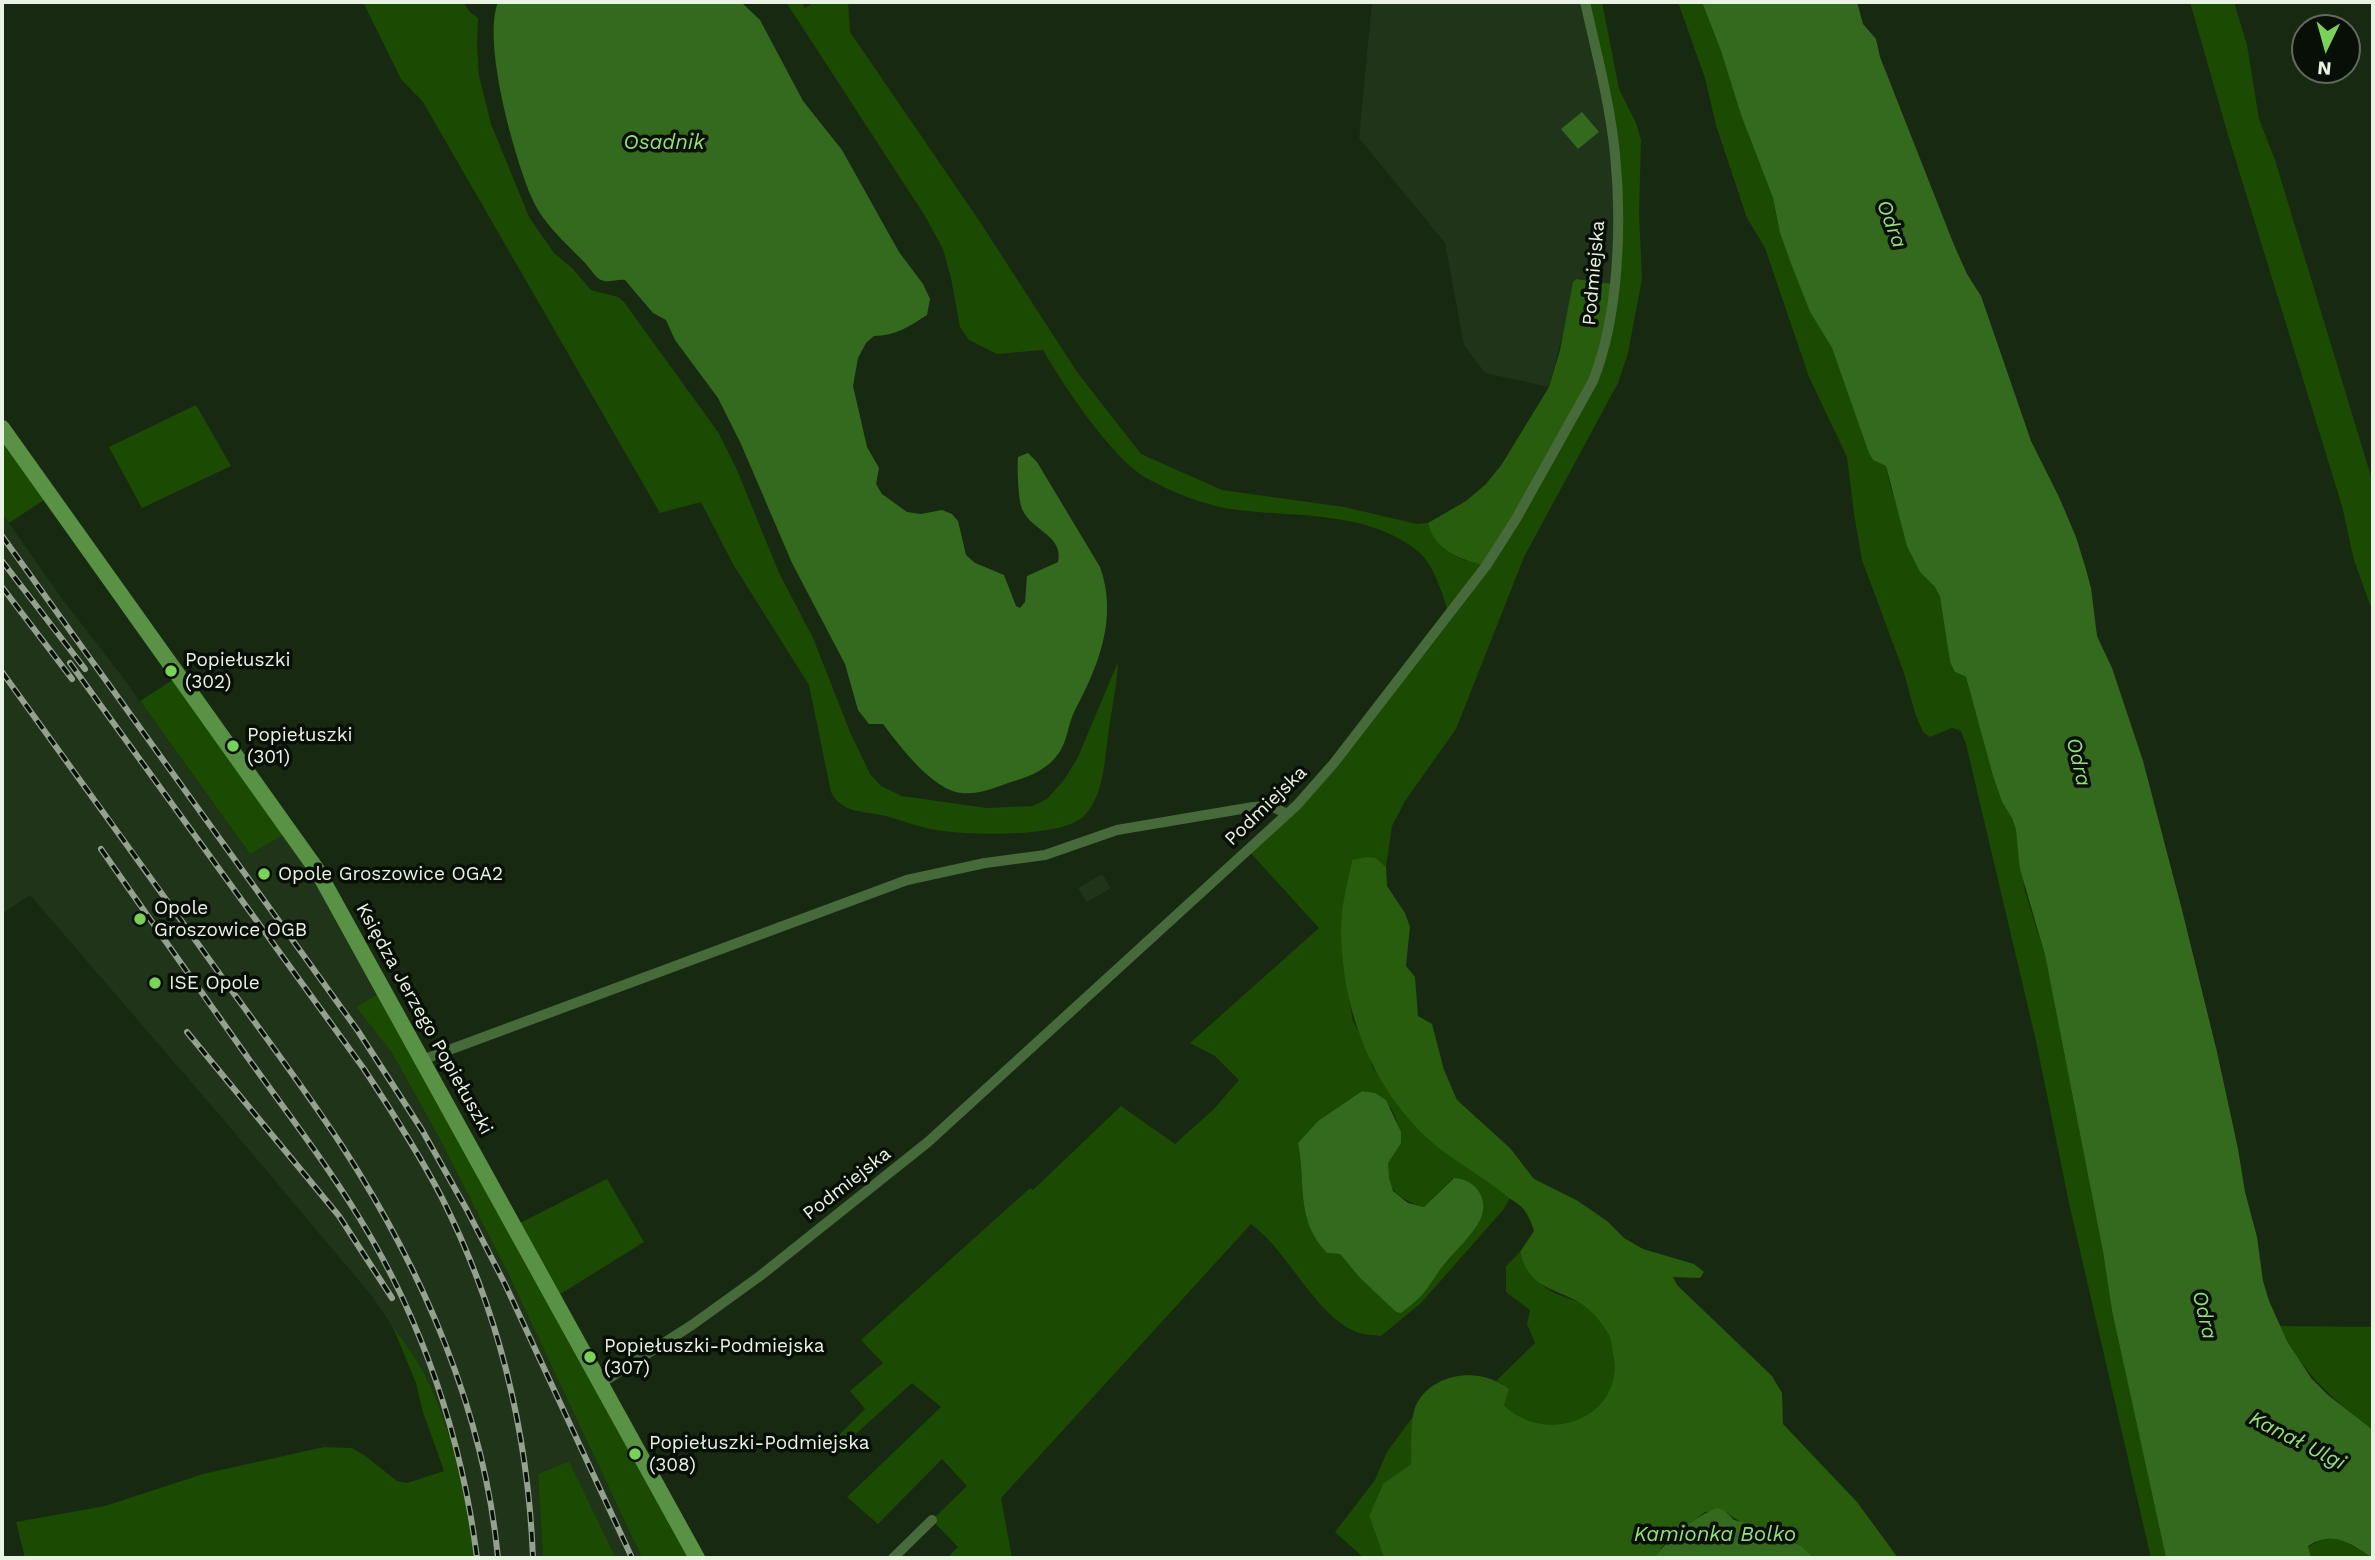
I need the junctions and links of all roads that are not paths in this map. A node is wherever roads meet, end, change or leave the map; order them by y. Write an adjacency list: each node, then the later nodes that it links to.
1 (1585, 2): 3 (street, Podmiejska)
2 (2, 428): 4 (main road, Księdza Jerzego Popiełuszki)
3 (1287, 814): 4 (street); 5 (street, Podmiejska)
4 (422, 1060): 5 (main road, Księdza Jerzego Popiełuszki)
5 (596, 1377): 7 (main road, Księdza Jerzego Popiełuszki)
6 (932, 1520): 8 (street)
7 (697, 1558)
8 (892, 1558)

